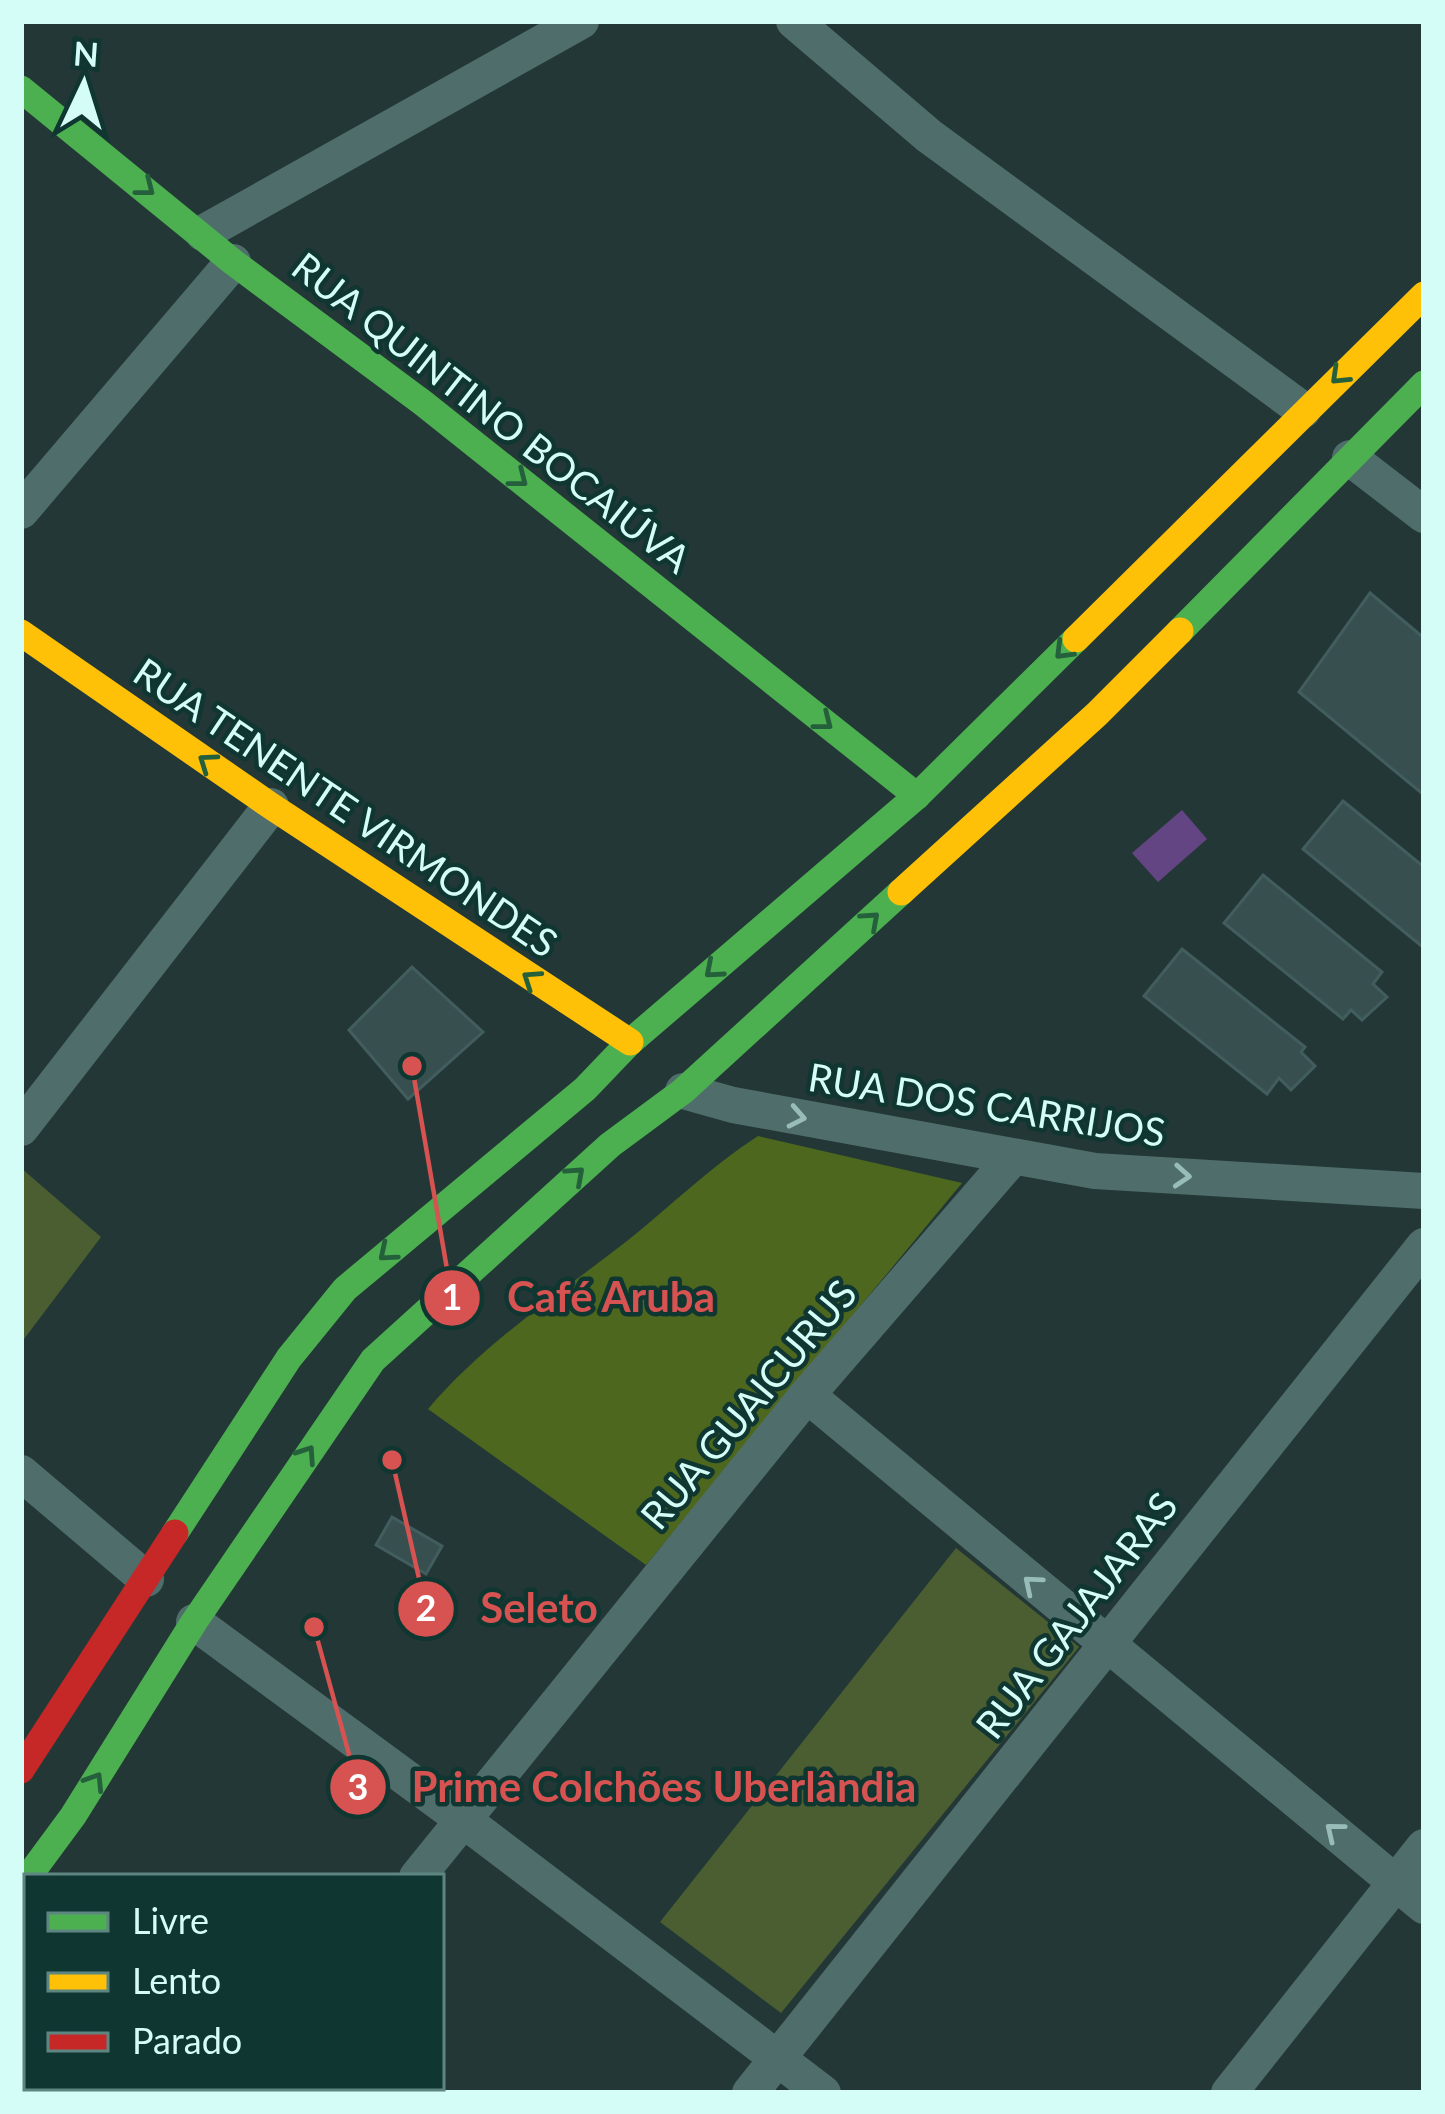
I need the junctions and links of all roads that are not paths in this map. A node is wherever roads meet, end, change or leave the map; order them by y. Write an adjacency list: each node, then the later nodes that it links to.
1 (580, 21): 4 (street)
2 (794, 21): 8 (street)
3 (21, 89): 4 (main road, RUA QUINTINO BOCAIÚVA, one-way to 4)
4 (203, 233): 5 (main road, RUA QUINTINO BOCAIÚVA)
5 (233, 262): 10 (street); 13 (main road, RUA QUINTINO BOCAIÚVA, one-way to 13)
6 (1424, 295): 8 (main road, one-way to 8)
7 (1424, 384): 9 (main road)
8 (1303, 410): 13 (main road, one-way to 13)
9 (1350, 458): 11 (street); 16 (main road, one-way to 9)
10 (21, 511)
11 (1424, 514)
12 (21, 633): 14 (main road, RUA TENENTE VIRMONDES, one-way to 12)
13 (917, 796): 15 (main road, one-way to 15)
14 (271, 806): 15 (main road, RUA TENENTE VIRMONDES, one-way to 14); 17 (street)
15 (630, 1042): 23 (main road, one-way to 23)
16 (683, 1091): 18 (street, RUA DOS CARRIJOS, one-way to 18); 24 (main road, one-way to 16)
17 (21, 1128)
18 (1012, 1158): 19 (street, RUA DOS CARRIJOS, one-way to 19); 21 (street, RUA GUAICURUS)
19 (1424, 1191)
20 (1424, 1246): 25 (street, RUA GAJAJARAS)
21 (807, 1395): 25 (street, one-way to 21); 27 (street, RUA GUAICURUS)
22 (21, 1472): 23 (street)
23 (146, 1579): 26 (main road)
24 (194, 1622): 27 (street); 29 (main road, one-way to 24)
25 (1105, 1645): 31 (street, one-way to 25); 33 (street, RUA GAJAJARAS)
26 (21, 1770)
27 (462, 1819): 30 (street, RUA GUAICURUS); 33 (street)
28 (1424, 1847): 31 (street)
29 (29, 1874)
30 (419, 1874)
31 (1396, 1881): 32 (street); 36 (street)
32 (1424, 1906)
33 (780, 2058): 34 (street, RUA GAJAJARAS); 35 (street)
34 (750, 2093)
35 (823, 2093)
36 (1229, 2093)

